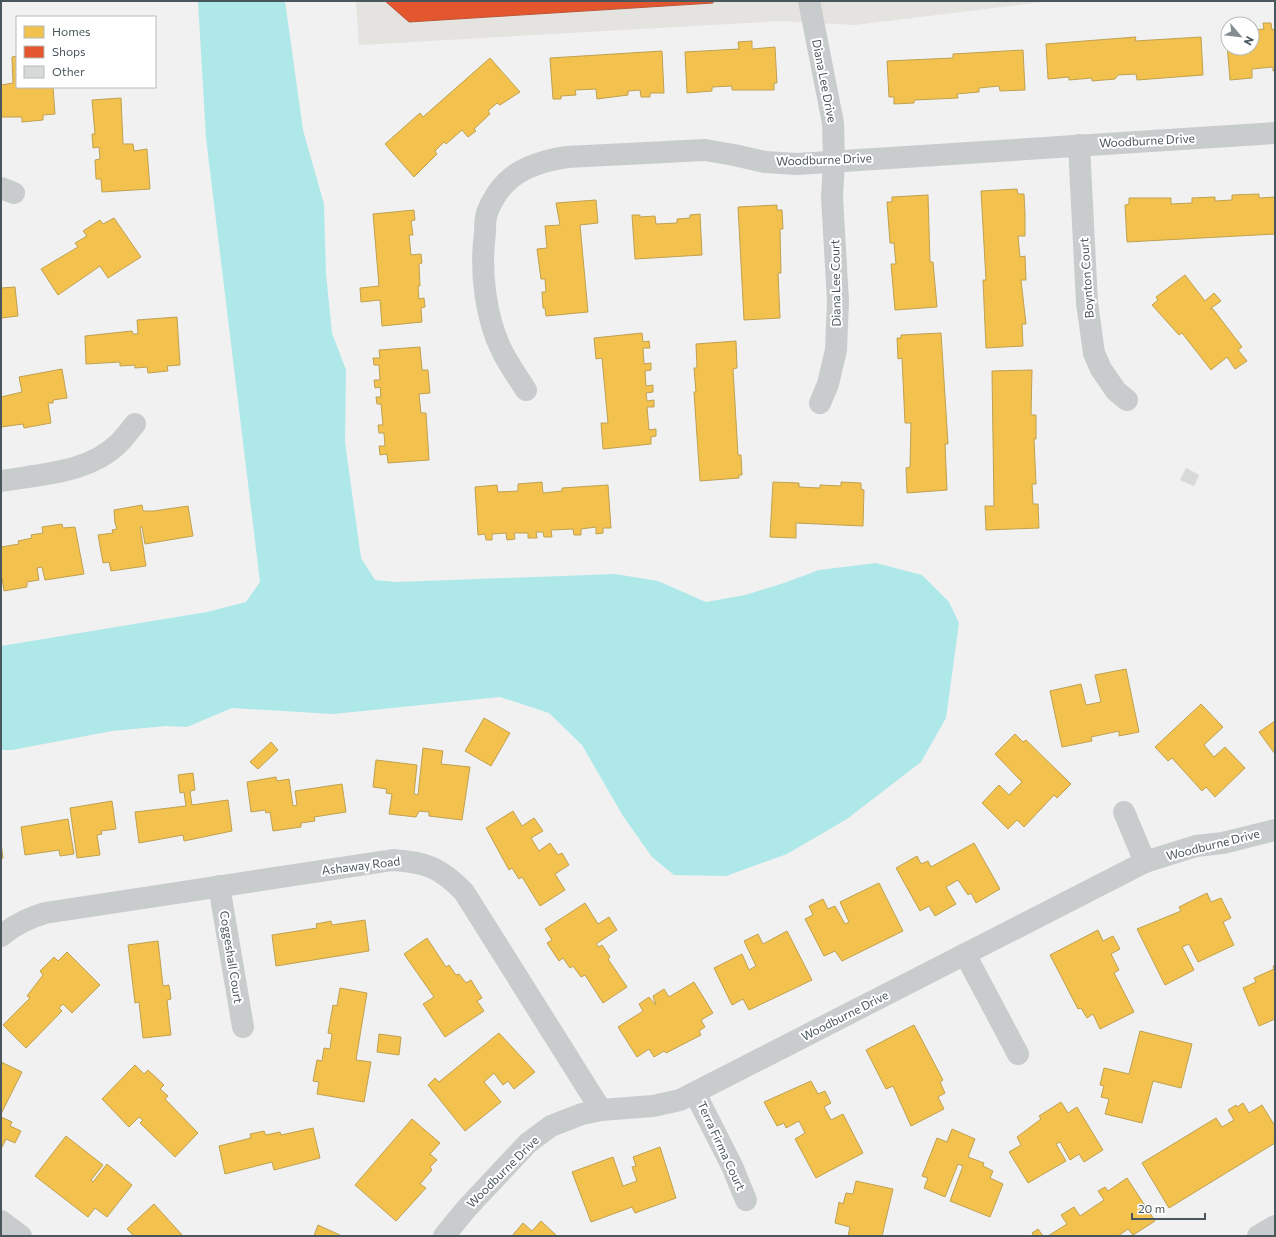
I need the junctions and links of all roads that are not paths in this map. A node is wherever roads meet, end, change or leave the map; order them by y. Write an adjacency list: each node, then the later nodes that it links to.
1 (809, 1): 4 (street, Diana Lee Drive)
2 (1275, 134): 3 (street, Woodburne Drive)
3 (1079, 145): 4 (street, Woodburne Drive); 6 (street, Boynton Court)
4 (834, 161): 5 (street, Woodburne Drive); 7 (street, Diana Lee Court)
5 (526, 390)
6 (1127, 400)
7 (820, 403)
8 (135, 424): 9 (street)
9 (1, 481)
10 (1124, 812): 12 (street)
11 (1274, 832): 12 (street, Woodburne Drive)
12 (1145, 862): 15 (street, Woodburne Drive)
13 (219, 886): 14 (street, Ashaway Road); 16 (street, Coggeshall Court); 19 (street, Ashaway Road)
14 (1, 936)
15 (965, 954): 17 (street); 18 (street, Woodburne Drive)
16 (243, 1027)
17 (1018, 1054)
18 (695, 1092): 19 (street, Woodburne Drive); 20 (street, Terra Firma Court)
19 (602, 1110): 24 (street, Woodburne Drive)
20 (746, 1200)
21 (1, 1221): 23 (street)
22 (1275, 1226): 25 (street)
23 (21, 1236)
24 (444, 1236)
25 (1258, 1236)

